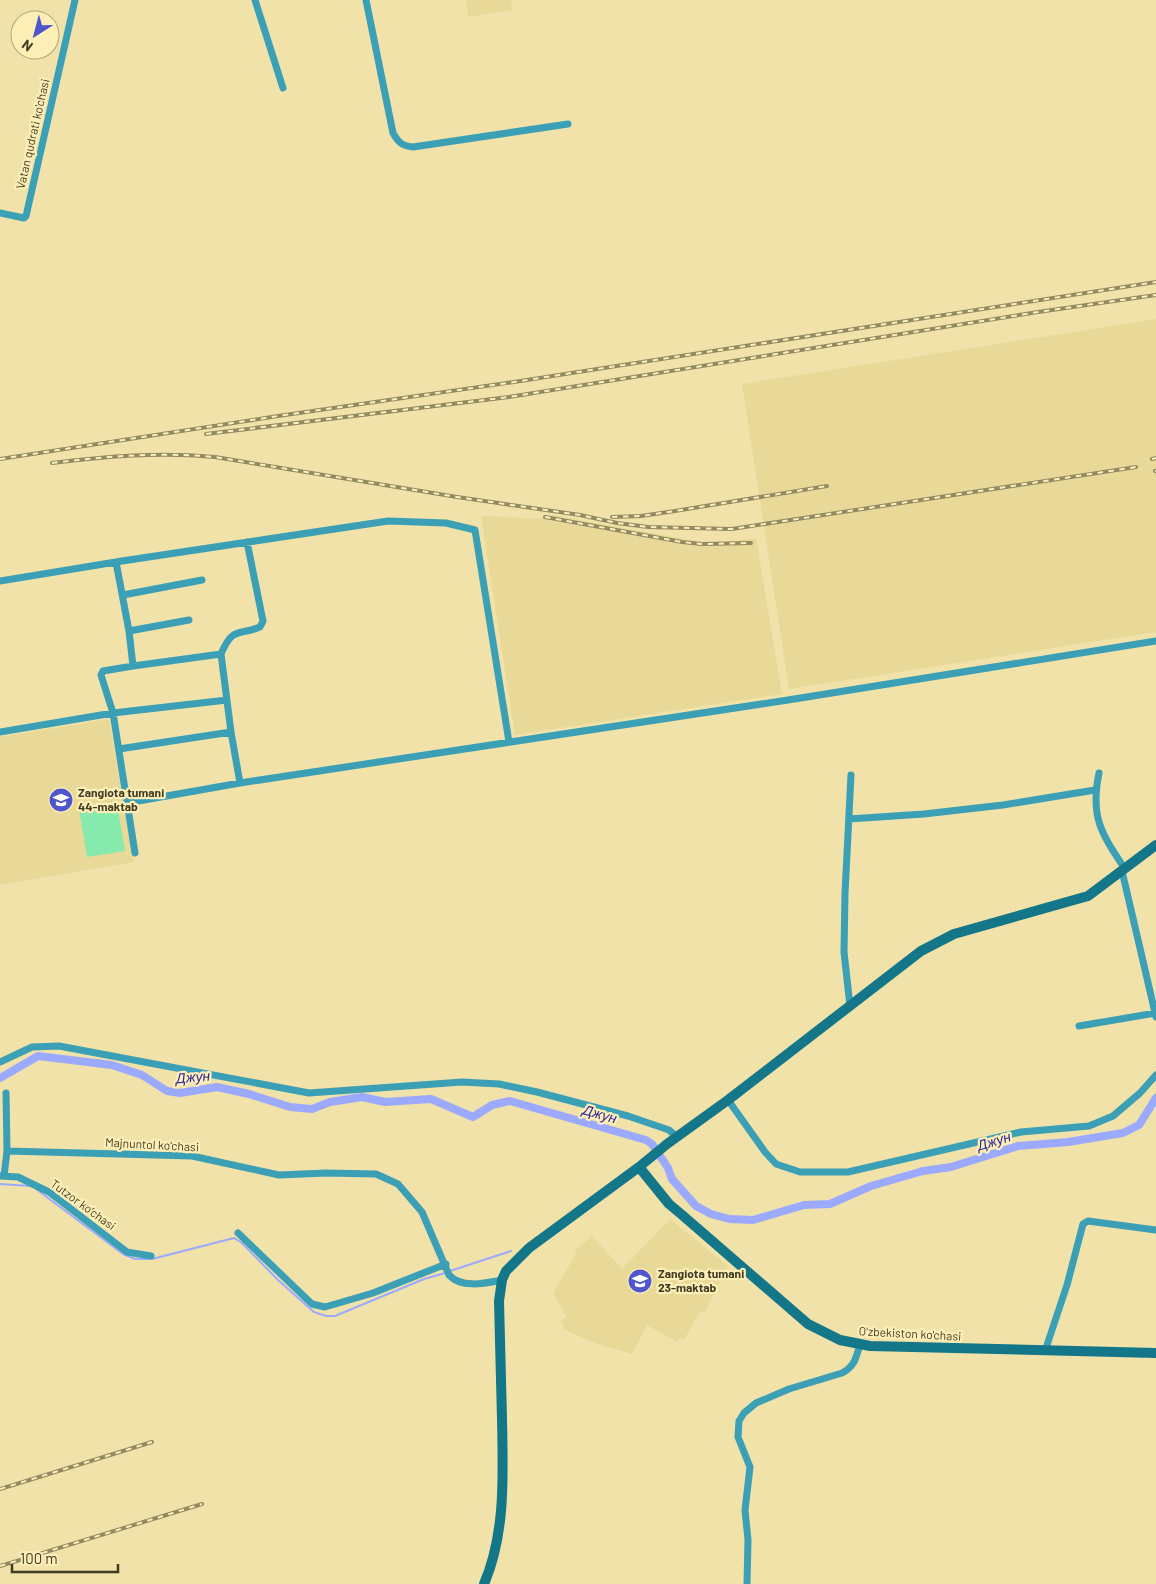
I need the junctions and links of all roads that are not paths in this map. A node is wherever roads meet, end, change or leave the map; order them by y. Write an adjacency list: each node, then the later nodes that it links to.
1 (75, 0): 6 (street, Vatan qudrati ko'chasi)
2 (255, 0): 4 (street)
3 (366, 0): 5 (street)
4 (283, 88)
5 (568, 124)
6 (0, 213)
7 (247, 542): 8 (street); 15 (street); 21 (street)
8 (116, 562): 10 (street); 11 (street)
9 (202, 580): 11 (street)
10 (0, 581)
11 (123, 595): 13 (street)
12 (189, 620): 13 (street)
13 (129, 631): 16 (street)
14 (1156, 641): 21 (street)
15 (221, 654): 16 (street); 17 (street)
16 (133, 666): 18 (street)
17 (227, 700): 18 (street); 20 (street)
18 (113, 713): 19 (street); 22 (street)
19 (0, 732)
20 (231, 732): 22 (street); 25 (street)
21 (509, 742): 25 (street)
22 (119, 749): 27 (street)
23 (1099, 773): 26 (street)
24 (851, 775): 28 (street)
25 (240, 784): 27 (street)
26 (1095, 790): 28 (street); 31 (street)
27 (127, 803): 30 (street)
28 (848, 819): 32 (street)
29 (1156, 844): 31 (main road)
30 (135, 853)
31 (1123, 870): 32 (main road); 33 (street)
32 (850, 1006): 38 (main road)
33 (1156, 1014): 34 (street)
34 (1079, 1026)
35 (0, 1062): 39 (street)
36 (1156, 1075): 38 (street)
37 (6, 1093): 40 (street)
38 (728, 1100): 39 (main road)
39 (677, 1137): 41 (main road)
40 (7, 1151): 42 (street); 46 (street, Majnuntol ko‘chasi)
41 (639, 1167): 47 (main road); 48 (main road, O'zbekiston ko'chasi)
42 (2, 1176): 45 (street, Tutzor ko‘chasi)
43 (1156, 1230): 49 (street)
44 (238, 1233): 46 (street)
45 (151, 1256)
46 (447, 1269): 47 (street)
47 (502, 1280): 51 (main road)
48 (860, 1344): 49 (main road, O'zbekiston ko'chasi); 52 (street)
49 (1046, 1351): 50 (main road, O'zbekiston ko'chasi)
50 (1156, 1353)
51 (484, 1584)
52 (747, 1584)

